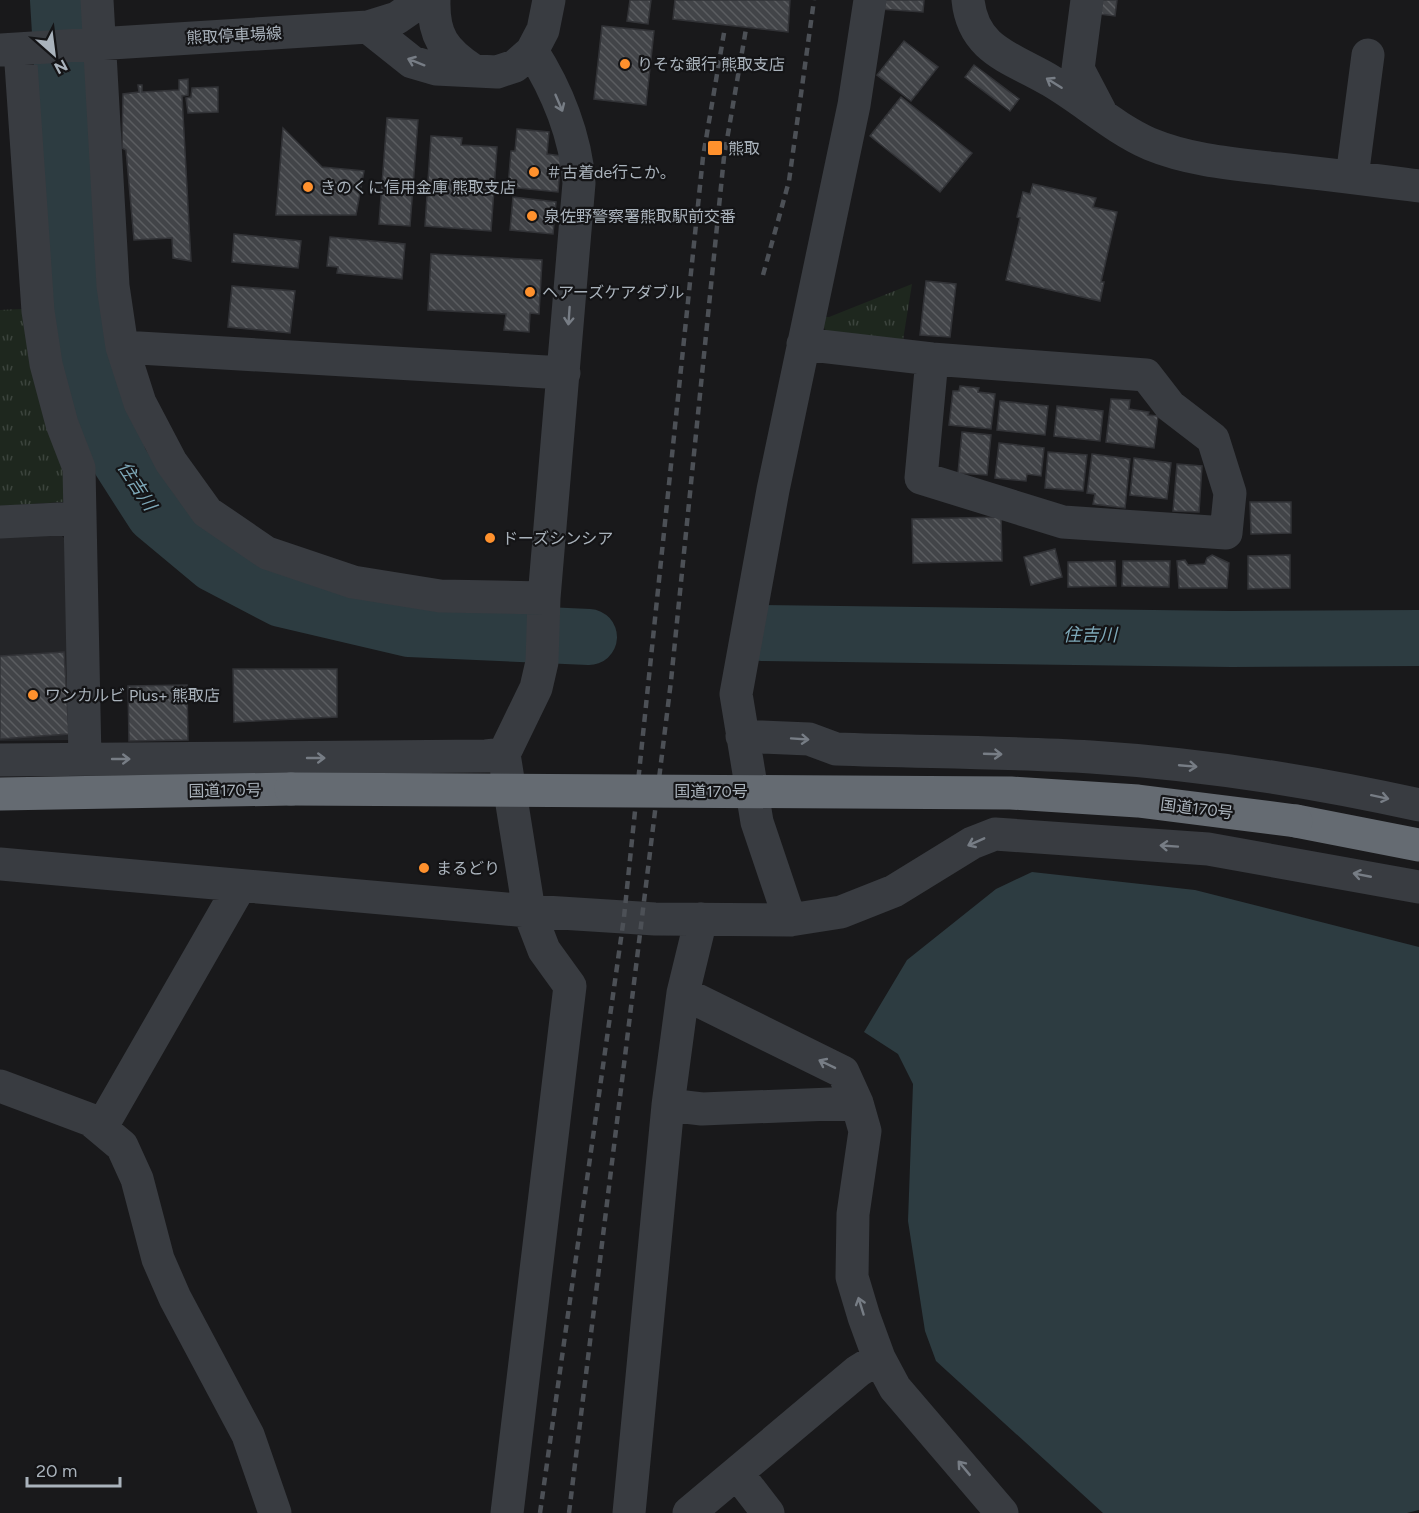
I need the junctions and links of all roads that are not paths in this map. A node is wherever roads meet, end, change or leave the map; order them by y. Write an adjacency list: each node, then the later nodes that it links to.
1 (97, 0): 9 (street)
2 (423, 0): 8 (street, 熊取停車場線)
3 (434, 0): 13 (street)
4 (549, 0): 11 (street)
5 (870, 0): 17 (street)
6 (968, 0): 14 (street, one-way to 6)
7 (1087, 0): 14 (street)
8 (368, 27): 9 (street, 熊取停車場線); 13 (street, one-way to 8)
9 (100, 44): 10 (street, 熊取停車場線); 18 (street)
10 (10, 49): 21 (street)
11 (532, 51): 13 (street); 20 (street, one-way to 20)
12 (1368, 55): 15 (street)
13 (473, 70)
14 (1102, 115): 15 (street)
15 (1353, 177): 16 (street)
16 (1419, 186)
17 (803, 344): 19 (street); 24 (street)
18 (122, 347): 20 (street); 23 (street)
19 (932, 359): 19 (street)
20 (564, 373): 23 (street)
21 (80, 518): 22 (street); 26 (street)
22 (0, 522)
23 (544, 597): 25 (street)
24 (742, 736): 29 (street, one-way to 29); 36 (street)
25 (504, 754): 26 (street, one-way to 25); 34 (street)
26 (85, 759): 27 (street)
27 (0, 760)
28 (0, 794): 30 (highway, 国道170号, bridge)
29 (1419, 805)
30 (1419, 845)
31 (0, 864): 32 (street)
32 (240, 886): 34 (street); 41 (street)
33 (1419, 887): 36 (street, one-way to 36)
34 (529, 911): 35 (street); 45 (street)
35 (701, 919): 36 (street); 37 (street)
36 (790, 920)
37 (683, 993): 39 (street, one-way to 37); 40 (street)
38 (0, 1086): 41 (street)
39 (857, 1102): 40 (street); 42 (street, one-way to 39)
40 (668, 1105): 46 (street)
41 (100, 1128): 44 (street)
42 (879, 1358): 43 (street); 49 (street, one-way to 42)
43 (736, 1473): 47 (street); 48 (street)
44 (275, 1513)
45 (507, 1513)
46 (629, 1513)
47 (689, 1513)
48 (768, 1513)
49 (1002, 1513)

